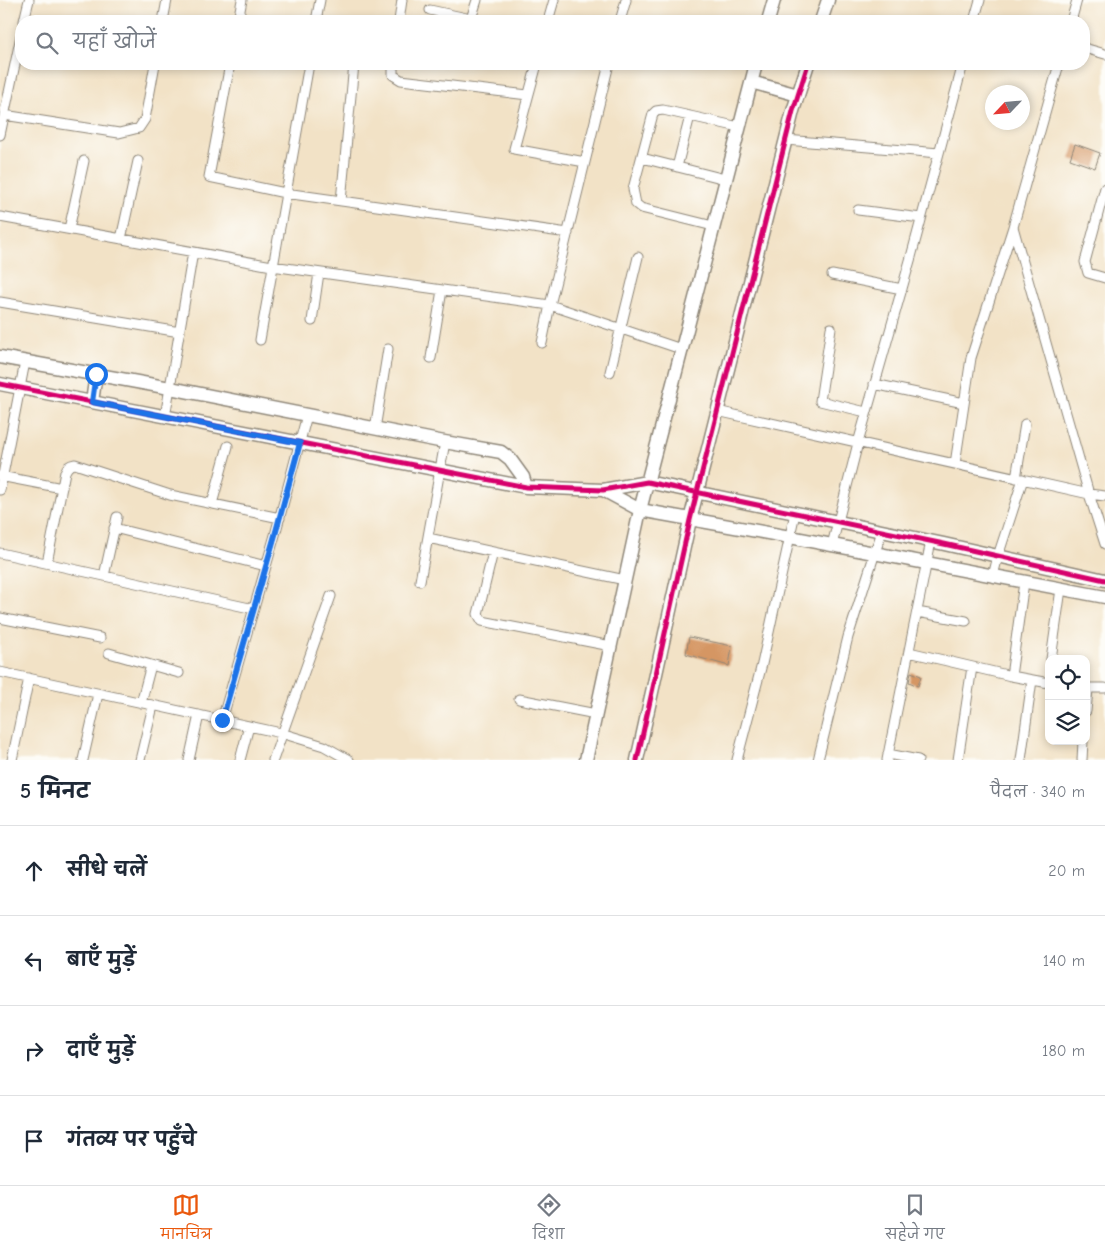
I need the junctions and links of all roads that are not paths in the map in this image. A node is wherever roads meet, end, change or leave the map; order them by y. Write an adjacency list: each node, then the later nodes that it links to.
1 (29, 0): 14 (street)
2 (167, 0): 15 (street)
3 (242, 0): 16 (street)
4 (320, 0): 17 (street)
5 (402, 0): 18 (street)
6 (477, 0): 20 (street)
7 (554, 0): 21 (street)
8 (626, 0): 22 (street)
9 (774, 0): 23 (street)
10 (828, 0): 24 (street)
11 (980, 0): 25 (street)
12 (1077, 0): 26 (street)
13 (430, 10): 19 (street)
14 (25, 15)
15 (164, 15)
16 (239, 15)
17 (317, 15)
18 (400, 15)
19 (453, 15)
20 (476, 15)
21 (550, 15)
22 (622, 15)
23 (770, 15)
24 (823, 15)
25 (976, 15)
26 (1073, 15)
27 (1090, 50): 28 (street)
28 (1105, 54)
29 (15, 64): 44 (street)
30 (154, 70): 44 (street)
31 (229, 70): 57 (street)
32 (308, 70): 57 (street)
33 (353, 70): 58 (street)
34 (393, 70): 43 (street)
35 (535, 70): 43 (street)
36 (607, 70): 53 (street)
37 (754, 70): 41 (street)
38 (806, 70): 42 (street)
39 (960, 70): 49 (street)
40 (1057, 70): 63 (street)
41 (751, 82): 42 (street); 46 (street)
42 (798, 95): 48 (street)
43 (528, 96): 53 (street)
44 (4, 115): 47 (street)
45 (690, 116): 46 (street); 50 (street); 54 (street)
46 (739, 127): 55 (street)
47 (0, 135)
48 (786, 140): 49 (street); 96 (street)
49 (939, 153): 61 (street)
50 (642, 158): 54 (street); 62 (street)
51 (138, 160): 66 (street)
52 (84, 161): 64 (street)
53 (584, 162): 65 (street)
54 (677, 167): 55 (street)
55 (725, 179): 62 (street)
56 (1105, 188): 72 (street)
57 (285, 193): 58 (street); 69 (street)
58 (340, 201): 65 (street)
59 (858, 210): 61 (street)
60 (0, 216): 64 (street)
61 (921, 218): 73 (street)
62 (713, 226): 84 (street)
63 (1013, 227): 95 (street); 116 (street)
64 (69, 229): 66 (street)
65 (568, 233): 76 (street)
66 (121, 239): 67 (street)
67 (193, 252): 69 (street); 80 (street)
68 (638, 257): 78 (street)
69 (272, 266): 70 (street); 81 (street)
70 (319, 273): 74 (street); 77 (street)
71 (832, 275): 73 (street)
72 (1105, 278)
73 (902, 289): 91 (street)
74 (442, 290): 76 (street); 86 (street)
75 (0, 302): 80 (street)
76 (550, 305): 78 (street); 82 (street)
77 (312, 320)
78 (620, 328): 84 (street); 88 (street)
79 (831, 328): 97 (street)
80 (180, 332): 93 (street)
81 (260, 340)
82 (542, 343)
83 (388, 349): 101 (street)
84 (682, 349): 110 (street)
85 (0, 357): 87 (street)
86 (431, 358)
87 (26, 362): 89 (street); 92 (street)
88 (610, 372)
89 (96, 374): 93 (street); 94 (street)
90 (0, 384): 92 (street)
91 (874, 384): 95 (street); 97 (street)
92 (21, 388): 94 (street); 108 (street)
93 (170, 388): 98 (street); 99 (street)
94 (92, 402): 99 (street)
95 (964, 403): 106 (street)
96 (717, 411): 103 (street); 115 (street)
97 (866, 412): 103 (street)
98 (307, 415): 101 (street); 104 (street)
99 (165, 417): 104 (street)
100 (1025, 424): 109 (street)
101 (375, 429): 102 (street)
102 (445, 442): 107 (street); 111 (street)
103 (858, 442): 106 (street); 124 (street)
104 (300, 443): 107 (street); 122 (street)
105 (228, 446): 118 (street)
106 (955, 464): 109 (street)
107 (441, 471): 111 (street); 128 (street)
108 (1, 476): 112 (street); 113 (street)
109 (1020, 478): 116 (street); 135 (street)
110 (647, 482): 114 (street); 115 (street); 119 (street)
111 (526, 486): 114 (street)
112 (62, 488): 118 (street); 136 (street)
113 (0, 490)
114 (604, 490): 119 (street)
115 (697, 492): 120 (street); 123 (street)
116 (1089, 494): 117 (street); 130 (street)
117 (1105, 496)
118 (212, 504): 122 (street)
119 (640, 510): 123 (street); 141 (street)
120 (795, 513): 124 (street); 127 (street)
121 (116, 517): 125 (street)
122 (280, 518): 138 (street)
123 (690, 520): 127 (street); 186 (street)
124 (837, 522): 126 (street); 131 (street)
125 (114, 528): 138 (street); 139 (street)
126 (882, 531): 129 (street); 134 (street)
127 (790, 537): 131 (street); 187 (street)
128 (428, 538): 132 (street); 143 (street)
129 (931, 541): 135 (street); 137 (street)
130 (1105, 544)
131 (832, 545): 134 (street)
132 (493, 552): 141 (street); 153 (street)
133 (0, 553): 136 (street)
134 (875, 554): 137 (street); 188 (street)
135 (998, 556): 140 (street); 142 (street)
136 (46, 564): 139 (street)
137 (927, 564): 140 (street); 149 (street)
138 (266, 566): 148 (street)
139 (104, 576): 148 (street)
140 (993, 576): 144 (street)
141 (625, 580): 153 (street)
142 (1105, 580)
143 (420, 581)
144 (1024, 582): 145 (street); 161 (street)
145 (1061, 589): 147 (street); 156 (street)
146 (331, 596): 175 (street)
147 (1105, 597)
148 (254, 609): 173 (street)
149 (917, 612): 151 (street); 154 (street)
150 (0, 618): 152 (street)
151 (966, 621)
152 (100, 638)
153 (610, 646): 171 (street)
154 (909, 652): 158 (street); 177 (street)
155 (109, 653): 157 (street)
156 (1053, 655)
157 (151, 665): 160 (street); 169 (street)
158 (972, 667): 161 (street); 190 (street)
159 (0, 672): 162 (street)
160 (180, 673)
161 (1012, 676): 163 (street)
162 (29, 678): 167 (street); 178 (street)
163 (1032, 680): 164 (street); 191 (street)
164 (1045, 682)
165 (1090, 688): 166 (street)
166 (1105, 688)
167 (98, 694): 169 (street); 179 (street)
168 (520, 699): 171 (street)
169 (141, 703): 170 (street)
170 (153, 706): 172 (street); 180 (street)
171 (596, 714): 185 (street)
172 (199, 715): 173 (street); 181 (street)
173 (222, 720): 174 (street)
174 (249, 726): 175 (street); 182 (street)
175 (281, 733): 183 (street); 184 (street)
176 (1084, 745): 192 (street)
177 (888, 757): 189 (street)
178 (12, 760)
179 (83, 760)
180 (140, 760)
181 (189, 760)
182 (240, 760)
183 (273, 760)
184 (349, 760)
185 (586, 760)
186 (637, 760)
187 (737, 760)
188 (818, 760)
189 (918, 760)
190 (958, 760)
191 (1021, 760)
192 (1082, 760)

